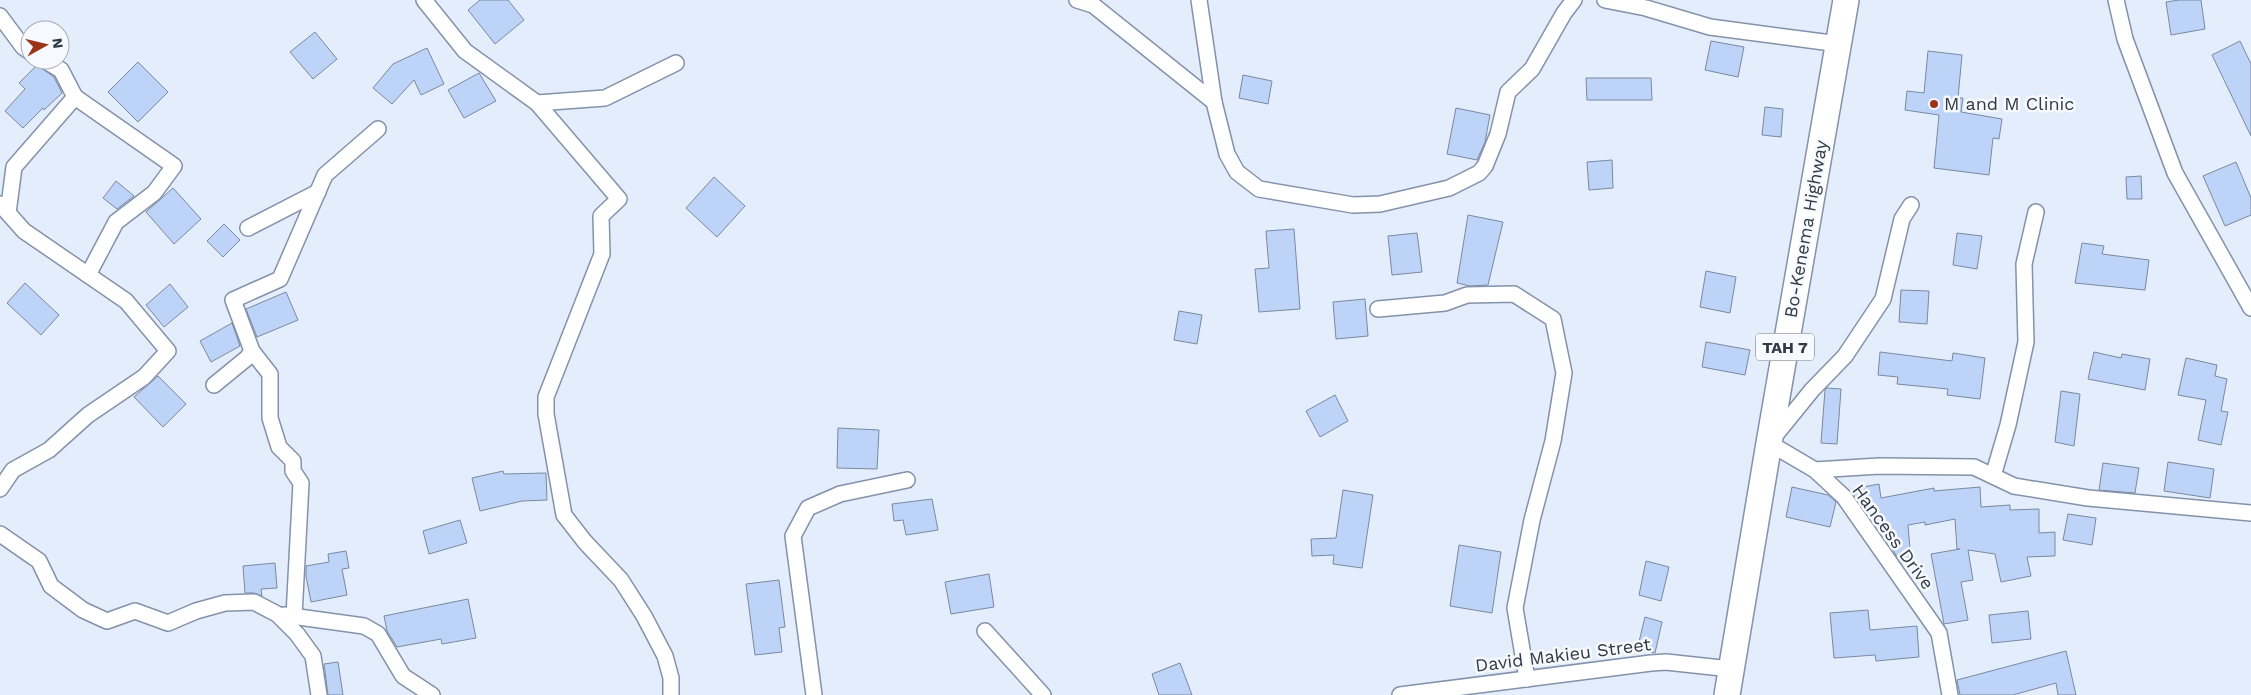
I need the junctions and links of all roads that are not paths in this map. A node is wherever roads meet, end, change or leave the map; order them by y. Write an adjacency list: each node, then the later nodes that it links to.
1 (424, 0): 15 (street)
2 (1077, 0): 14 (street)
3 (1199, 0): 14 (street)
4 (1574, 0): 14 (street)
5 (1605, 0): 10 (street)
6 (1846, 0): 10 (highway, Bo-Kenema Highway / TAH 7)
7 (2116, 0): 23 (street)
8 (0, 16): 9 (street)
9 (20, 43)
10 (1839, 44): 27 (highway, Bo-Kenema Highway / TAH 7)
11 (676, 62): 15 (street)
12 (60, 70): 13 (street)
13 (74, 97): 19 (street); 22 (street)
14 (1214, 102)
15 (537, 103): 41 (street)
16 (378, 129): 17 (street)
17 (318, 192): 21 (street); 25 (street)
18 (1911, 205): 27 (street)
19 (4, 209): 22 (street)
20 (2036, 212): 29 (street)
21 (248, 228)
22 (88, 275): 31 (street)
23 (2251, 308)
24 (1378, 309): 38 (street)
25 (252, 351): 26 (street); 35 (street)
26 (214, 385)
27 (1769, 443): 28 (street, Hancess Drive); 37 (highway, Bo-Kenema Highway / TAH 7)
28 (1815, 470): 29 (street); 46 (street, Hancess Drive)
29 (1993, 476): 32 (street)
30 (907, 480): 42 (street)
31 (0, 489)
32 (2251, 513)
33 (0, 534): 34 (street)
34 (277, 614): 35 (street); 39 (street)
35 (294, 616): 40 (street)
36 (985, 631): 43 (street)
37 (1732, 668): 38 (street, David Makieu Street); 45 (highway, Bo-Kenema Highway / TAH 7)
38 (1527, 678): 44 (street, David Makieu Street)
39 (319, 695)
40 (432, 695)
41 (671, 695)
42 (814, 695)
43 (1043, 695)
44 (1400, 695)
45 (1727, 695)
46 (1950, 695)

